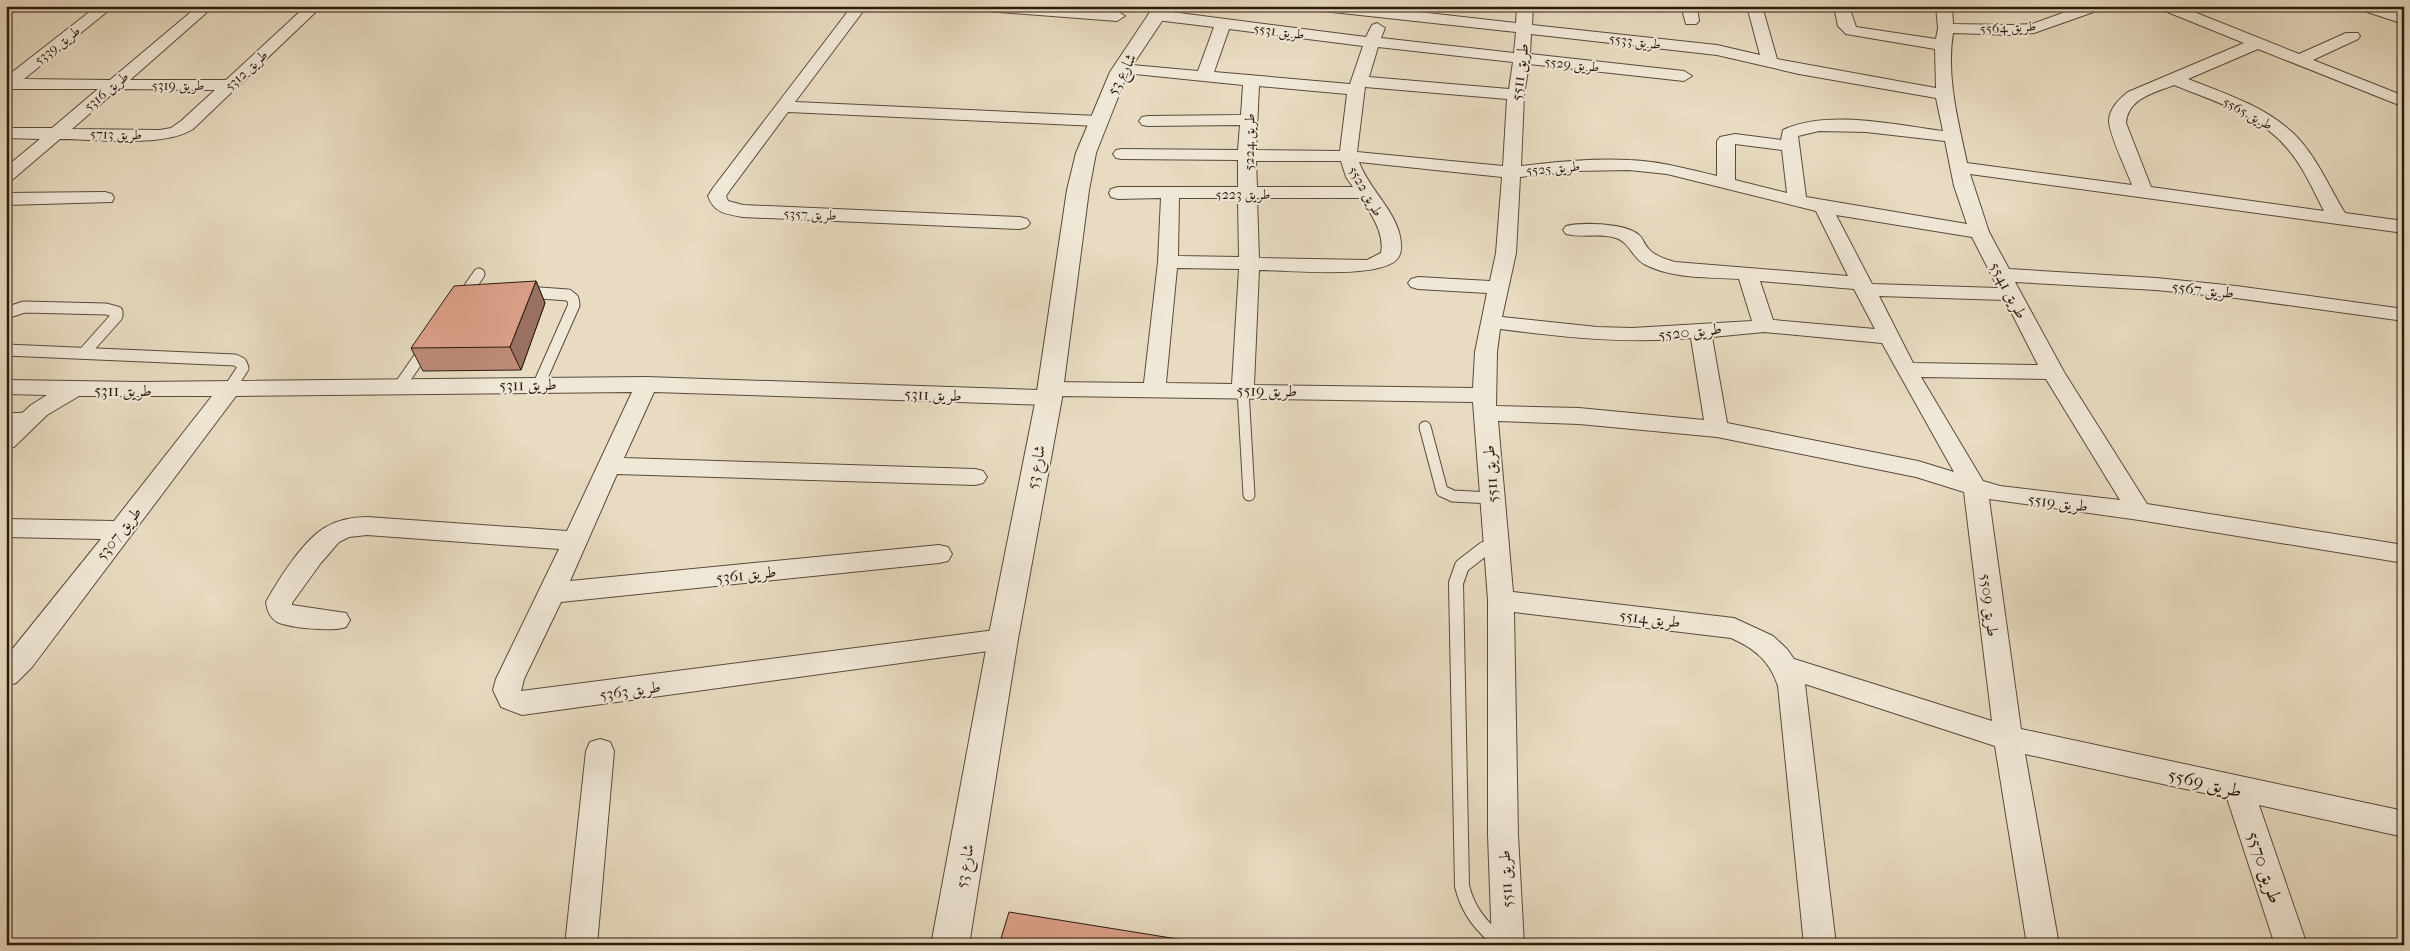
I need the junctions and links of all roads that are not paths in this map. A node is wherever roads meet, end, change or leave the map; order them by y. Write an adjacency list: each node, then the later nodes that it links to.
1 (107, 6): 33 (street, طريق 5339)
2 (207, 6): 34 (street, طريق 5316)
3 (315, 6): 35 (street, طريق 5312)
4 (860, 6): 40 (street, طريق 5357)
5 (985, 6): 13 (street)
6 (1323, 6): 16 (street, طريق 5533)
7 (1754, 6): 27 (street)
8 (1841, 6): 22 (street)
9 (1944, 6): 22 (street, طريق 5541)
10 (2096, 6): 22 (street, طريق 5564)
11 (2165, 6): 24 (street)
12 (2367, 6): 19 (street)
13 (1079, 10): 17 (street)
14 (1399, 10): 16 (street, طريق 5533); 18 (street, طريق 5533)
15 (1160, 11): 20 (street, طريق 5531); 28 (street, شارع 53)
16 (1381, 13): 23 (street, طريق 5522)
17 (1118, 16)
18 (1525, 17): 25 (street, طريق 5511); 27 (street, طريق 5533)
19 (2404, 20)
20 (1224, 24): 23 (street, طريق 5531); 30 (street)
21 (2352, 36): 26 (street)
22 (1945, 37): 37 (street, طريق 5541)
23 (1372, 42): 25 (street, طريق 5529); 36 (street, طريق 5522)
24 (2258, 43): 26 (street); 31 (street)
25 (1522, 58): 29 (street, طريق 5529); 38 (street, طريق 5511)
26 (2300, 60): 39 (street)
27 (1770, 62): 37 (street, طريق 5533)
28 (1121, 69): 30 (street); 43 (street, شارع 53)
29 (1684, 76)
30 (1204, 77): 32 (street)
31 (2174, 79): 57 (street); 65 (street, طريق 5565)
32 (1251, 81): 36 (street); 41 (street, طريق 5224)
33 (7, 84): 34 (street, طريق 5319)
34 (115, 84): 35 (street, طريق 5319); 46 (street, طريق 5316)
35 (230, 85): 44 (street, طريق 5312)
36 (1357, 85): 38 (street); 51 (street, طريق 5522)
37 (1944, 94): 47 (street, طريق 5541)
38 (1516, 95): 53 (street, طريق 5511)
39 (2404, 102)
40 (783, 107): 43 (street); 66 (street, طريق 5357)
41 (1249, 120): 42 (street); 50 (street, طريق 5224)
42 (1148, 121)
43 (1098, 122): 100 (street, شارع 53)
44 (176, 132): 46 (street, طريق 5713)
45 (6, 133): 46 (street, طريق 5713)
46 (56, 134): 54 (street, طريق 5316)
47 (1952, 137): 48 (street); 52 (street, طريق 5541)
48 (1790, 146): 55 (street); 63 (street)
49 (1122, 154): 50 (street, طريق 5525)
50 (1247, 155): 51 (street, طريق 5525); 60 (street, طريق 5224)
51 (1348, 156): 53 (street, طريق 5525); 56 (street, طريق 5522)
52 (1958, 167): 57 (street); 69 (street, طريق 5541)
53 (1511, 172): 55 (street, طريق 5525); 77 (street, طريق 5511)
54 (6, 176)
55 (1726, 182): 63 (street, طريق 5525)
56 (1368, 192): 60 (street, طريق 5223); 71 (street, طريق 5522)
57 (2144, 192): 65 (street)
58 (1118, 194): 59 (street, طريق 5223)
59 (1170, 194): 60 (street, طريق 5223); 70 (street)
60 (1249, 194): 71 (street, طريق 5224)
61 (105, 198): 62 (street)
62 (6, 200)
63 (1796, 201): 64 (street, طريق 5525)
64 (1823, 207): 69 (street, طريق 5525); 76 (street, طريق 5509)
65 (2338, 218): 67 (street)
66 (1020, 223)
67 (2404, 226)
68 (1573, 230): 73 (street)
69 (1979, 232): 74 (street, طريق 5541)
70 (1168, 262): 71 (street); 97 (street)
71 (1249, 264): 98 (street, طريق 5224)
72 (479, 274): 80 (lane)
73 (1748, 275): 76 (street); 84 (street)
74 (2001, 275): 79 (street, طريق 5541); 82 (street, طريق 5567)
75 (1418, 283): 77 (street)
76 (1863, 286): 79 (street); 86 (street, طريق 5509)
77 (1497, 287): 83 (street, طريق 5511)
78 (512, 292): 92 (lane)
79 (2012, 294): 91 (street, طريق 5541)
80 (455, 308)
81 (6, 313): 89 (lane)
82 (2404, 315)
83 (1490, 322): 85 (street, طريق 5520); 101 (street, طريق 5511)
84 (1764, 326): 85 (street, طريق 5520); 86 (street, طريق 5520)
85 (1701, 332): 105 (street)
86 (1890, 338): 90 (street, طريق 5509)
87 (432, 340): 95 (lane)
88 (6, 350): 89 (lane)
89 (84, 352): 99 (lane)
90 (1906, 370): 91 (street); 109 (street, طريق 5509)
91 (2053, 372): 112 (street, طريق 5541)
92 (539, 384): 93 (street, طريق 5311); 95 (street, طريق 5311)
93 (646, 384): 100 (street, طريق 5311); 107 (street, طريق 5363)
94 (6, 387): 96 (street, طريق 5311)
95 (399, 387): 99 (street, طريق 5311)
96 (73, 390): 99 (street, طريق 5311); 102 (street)
97 (1154, 390): 98 (street, طريق 5519); 100 (street, طريق 5519)
98 (1243, 390): 101 (street, طريق 5519); 110 (lane)
99 (228, 391): 114 (street, طريق 5307)
100 (1050, 393): 122 (street, شارع 53)
101 (1485, 404): 105 (street, طريق 5519); 111 (street, طريق 5511)
102 (30, 418): 103 (lane); 106 (street)
103 (6, 419)
104 (1425, 427): 111 (lane)
105 (1716, 429): 109 (street, طريق 5519)
106 (6, 441)
107 (608, 466): 108 (street); 116 (street, طريق 5363)
108 (975, 477)
109 (1975, 487): 112 (street, طريق 5519); 125 (street, طريق 5509)
110 (1249, 495)
111 (1492, 498): 115 (street, طريق 5511)
112 (2139, 511): 118 (street, طريق 5519)
113 (6, 528): 114 (street)
114 (120, 530): 124 (street, طريق 5307)
115 (1495, 540): 120 (street, طريق 5511); 131 (lane)
116 (575, 541): 119 (street, طريق 5363); 121 (street)
117 (940, 554): 119 (street, طريق 5361)
118 (2404, 554)
119 (552, 593): 122 (street, طريق 5363)
120 (1500, 600): 123 (street, طريق 5514); 132 (street, طريق 5511)
121 (337, 620)
122 (1003, 639): 130 (street, شارع 53)
123 (1786, 667): 125 (street); 133 (street, طريق 5514)
124 (6, 675)
125 (2008, 738): 127 (street, طريق 5569); 134 (street, طريق 5509)
126 (600, 751): 129 (street)
127 (2239, 790): 128 (street, طريق 5569); 135 (street, طريق 5570)
128 (2404, 824)
129 (581, 945)
130 (950, 945)
131 (1503, 945)
132 (1508, 945)
133 (1820, 945)
134 (2043, 945)
135 (2291, 945)

